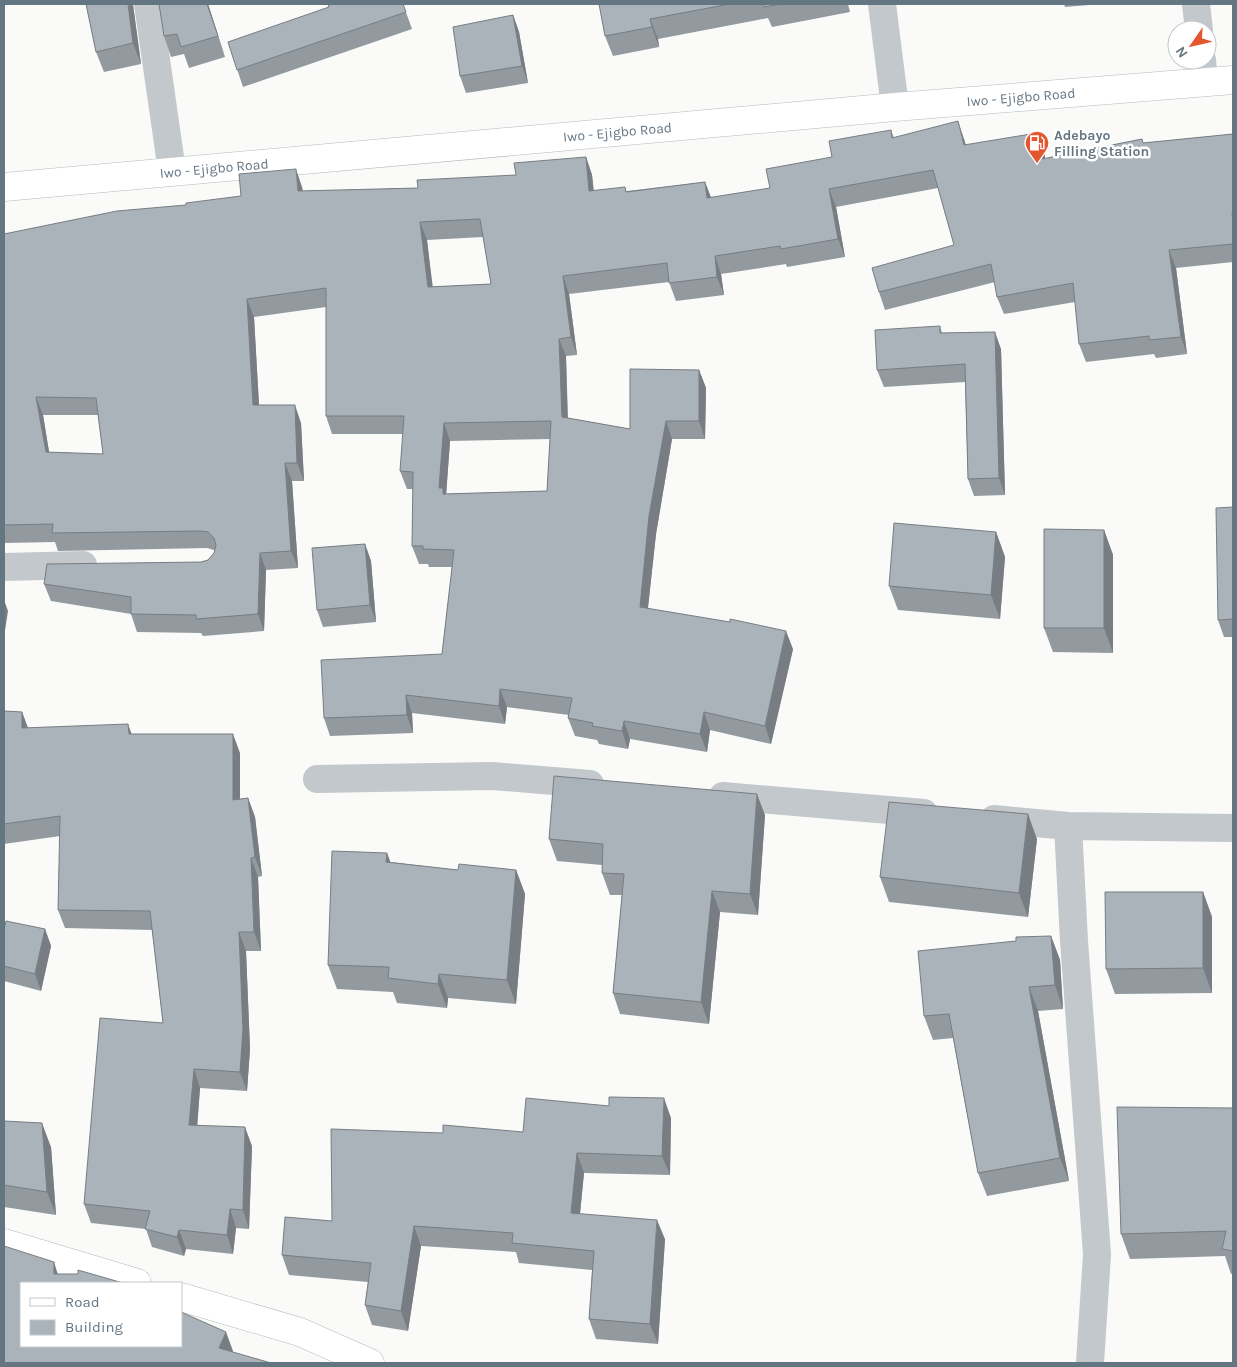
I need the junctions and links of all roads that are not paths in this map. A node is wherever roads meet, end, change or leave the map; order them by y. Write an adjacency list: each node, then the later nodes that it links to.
1 (148, 4): 8 (street)
2 (882, 4): 7 (street)
3 (1196, 4): 4 (street)
4 (1198, 20)
5 (1203, 71): 6 (main road, Iwo - Ejigbo Road); 7 (main road, Iwo - Ejigbo Road)
6 (1233, 80)
7 (896, 106): 8 (main road, Iwo - Ejigbo Road)
8 (172, 171): 9 (main road, Iwo - Ejigbo Road)
9 (4, 187)
10 (110, 565): 11 (street)
11 (4, 567)
12 (317, 778): 13 (street)
13 (612, 786)
14 (701, 794): 15 (street)
15 (1068, 826): 16 (street); 21 (street)
16 (1233, 828)
17 (4, 1243): 18 (main road)
18 (134, 1282)
19 (182, 1297): 20 (main road)
20 (370, 1363)
21 (1090, 1363)

